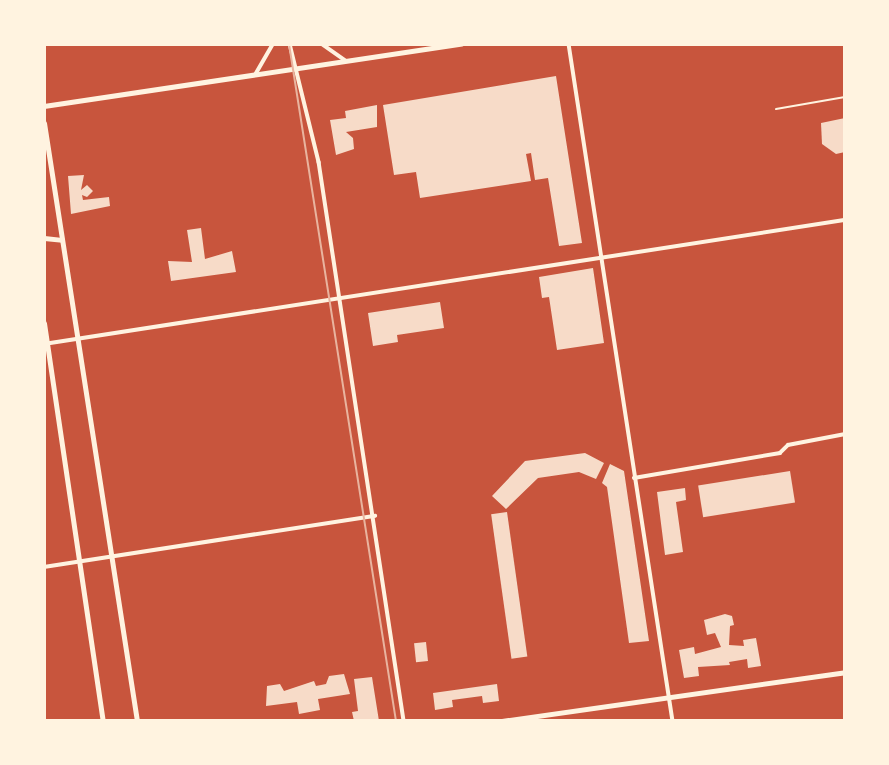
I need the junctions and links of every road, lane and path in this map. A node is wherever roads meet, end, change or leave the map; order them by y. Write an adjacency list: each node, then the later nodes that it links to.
1 (273, 44): 8 (street)
2 (290, 44): 7 (street)
3 (322, 44): 6 (street)
4 (461, 44): 6 (main road)
5 (569, 44): 16 (street)
6 (346, 61): 7 (main road)
7 (294, 69): 8 (main road); 17 (street)
8 (255, 75): 10 (main road)
9 (845, 97): 11 (lane)
10 (44, 106)
11 (776, 109)
12 (44, 123): 15 (main road)
13 (845, 220): 16 (street)
14 (44, 238): 15 (main road)
15 (62, 240): 19 (main road)
16 (600, 257): 17 (street); 22 (street)
17 (341, 298): 19 (street); 23 (street)
18 (44, 323): 20 (main road)
19 (78, 339): 20 (street); 24 (main road)
20 (45, 344): 25 (main road)
21 (845, 434): 22 (street)
22 (634, 478): 28 (street)
23 (375, 516): 24 (street); 31 (street)
24 (113, 556): 25 (street); 30 (main road)
25 (79, 561): 26 (street); 29 (main road)
26 (44, 567)
27 (845, 672): 28 (main road)
28 (670, 698): 32 (main road); 33 (street)
29 (103, 721)
30 (137, 721)
31 (404, 721)
32 (502, 721)
33 (673, 721)

